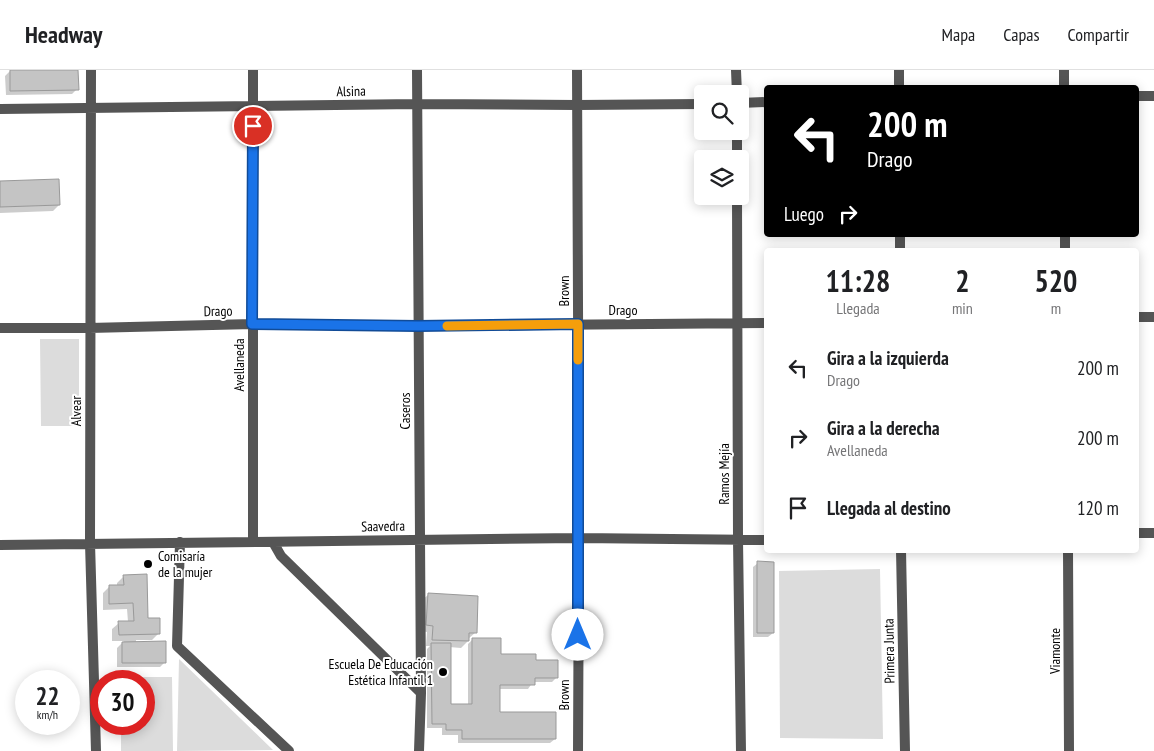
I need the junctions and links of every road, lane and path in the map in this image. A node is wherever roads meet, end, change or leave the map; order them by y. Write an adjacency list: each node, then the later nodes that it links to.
1 (90, 70): 19 (street, Alvear)
2 (253, 70): 18 (street, Avellaneda)
3 (416, 70): 15 (street, Caseros)
4 (577, 70): 17 (street, Brown)
5 (736, 70): 8 (street)
6 (899, 70): 9 (street)
7 (1064, 70): 10 (street)
8 (737, 85)
9 (899, 85)
10 (1064, 85)
11 (1139, 96): 12 (street)
12 (1154, 96)
13 (764, 102): 14 (street)
14 (749, 103)
15 (417, 104): 17 (street, Alsina); 18 (street, Alsina); 28 (street, Caseros)
16 (694, 104): 17 (street, Alsina)
17 (577, 106): 27 (street, Brown)
18 (253, 107): 19 (street, Alsina); 26 (street, Avellaneda)
19 (91, 108): 20 (street, Alsina); 30 (street, Alvear)
20 (0, 109)
21 (737, 205): 24 (street, Ramos Mejía)
22 (1154, 317): 23 (street)
23 (1139, 318)
24 (737, 323): 25 (street, Drago); 27 (street, Drago); 36 (street, Ramos Mejía)
25 (764, 323)
26 (252, 324): 28 (street, Drago); 30 (street, Drago); 34 (street, Avellaneda)
27 (578, 324): 28 (street, Drago); 33 (street, Brown)
28 (418, 326): 35 (street, Caseros)
29 (0, 328): 30 (street, Drago)
30 (89, 328): 40 (street, Alvear)
31 (1139, 533): 32 (street)
32 (1154, 533)
33 (579, 538): 35 (street, Saavedra); 36 (street, Saavedra); 48 (street, Brown)
34 (253, 540): 38 (street, Saavedra); 39 (street, Saavedra)
35 (419, 540): 39 (street, Saavedra); 44 (street, Caseros)
36 (738, 540): 37 (street, Saavedra); 49 (street, Ramos Mejía)
37 (764, 540)
38 (180, 542): 40 (street, Saavedra); 46 (street)
39 (273, 542): 44 (street)
40 (90, 544): 41 (street, Saavedra); 45 (street, Alvear)
41 (0, 545)
42 (901, 553): 50 (street, Primera Junta)
43 (1068, 553): 51 (street, Viamonte)
44 (420, 693): 47 (street, Caseros)
45 (96, 751)
46 (289, 751)
47 (419, 751)
48 (578, 751)
49 (741, 751)
50 (905, 751)
51 (1069, 751)

